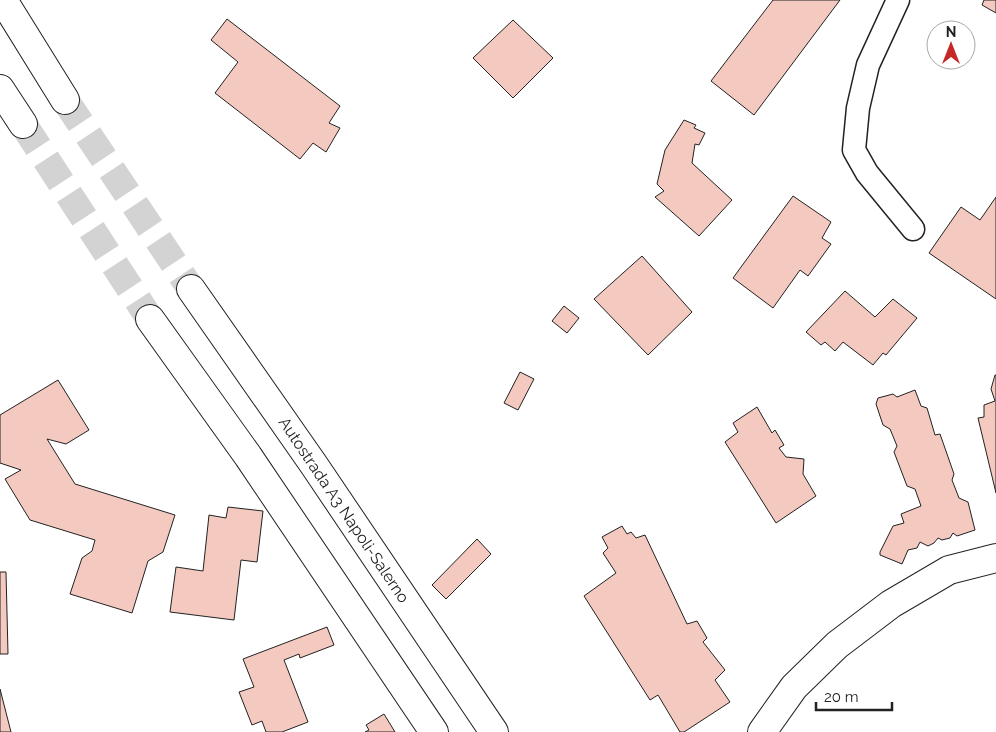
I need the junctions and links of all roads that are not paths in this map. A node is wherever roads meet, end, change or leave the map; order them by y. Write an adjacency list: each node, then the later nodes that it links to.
1 (2, 0): 4 (main road)
2 (898, 0): 6 (street)
3 (0, 89): 5 (main road)
4 (65, 100)
5 (23, 124)
6 (913, 228)
7 (192, 289): 11 (main road, Autostrada A3 Napoli-Salerno)
8 (150, 318): 10 (main road)
9 (996, 558): 12 (main road)
10 (434, 732)
11 (494, 732)
12 (762, 732)

